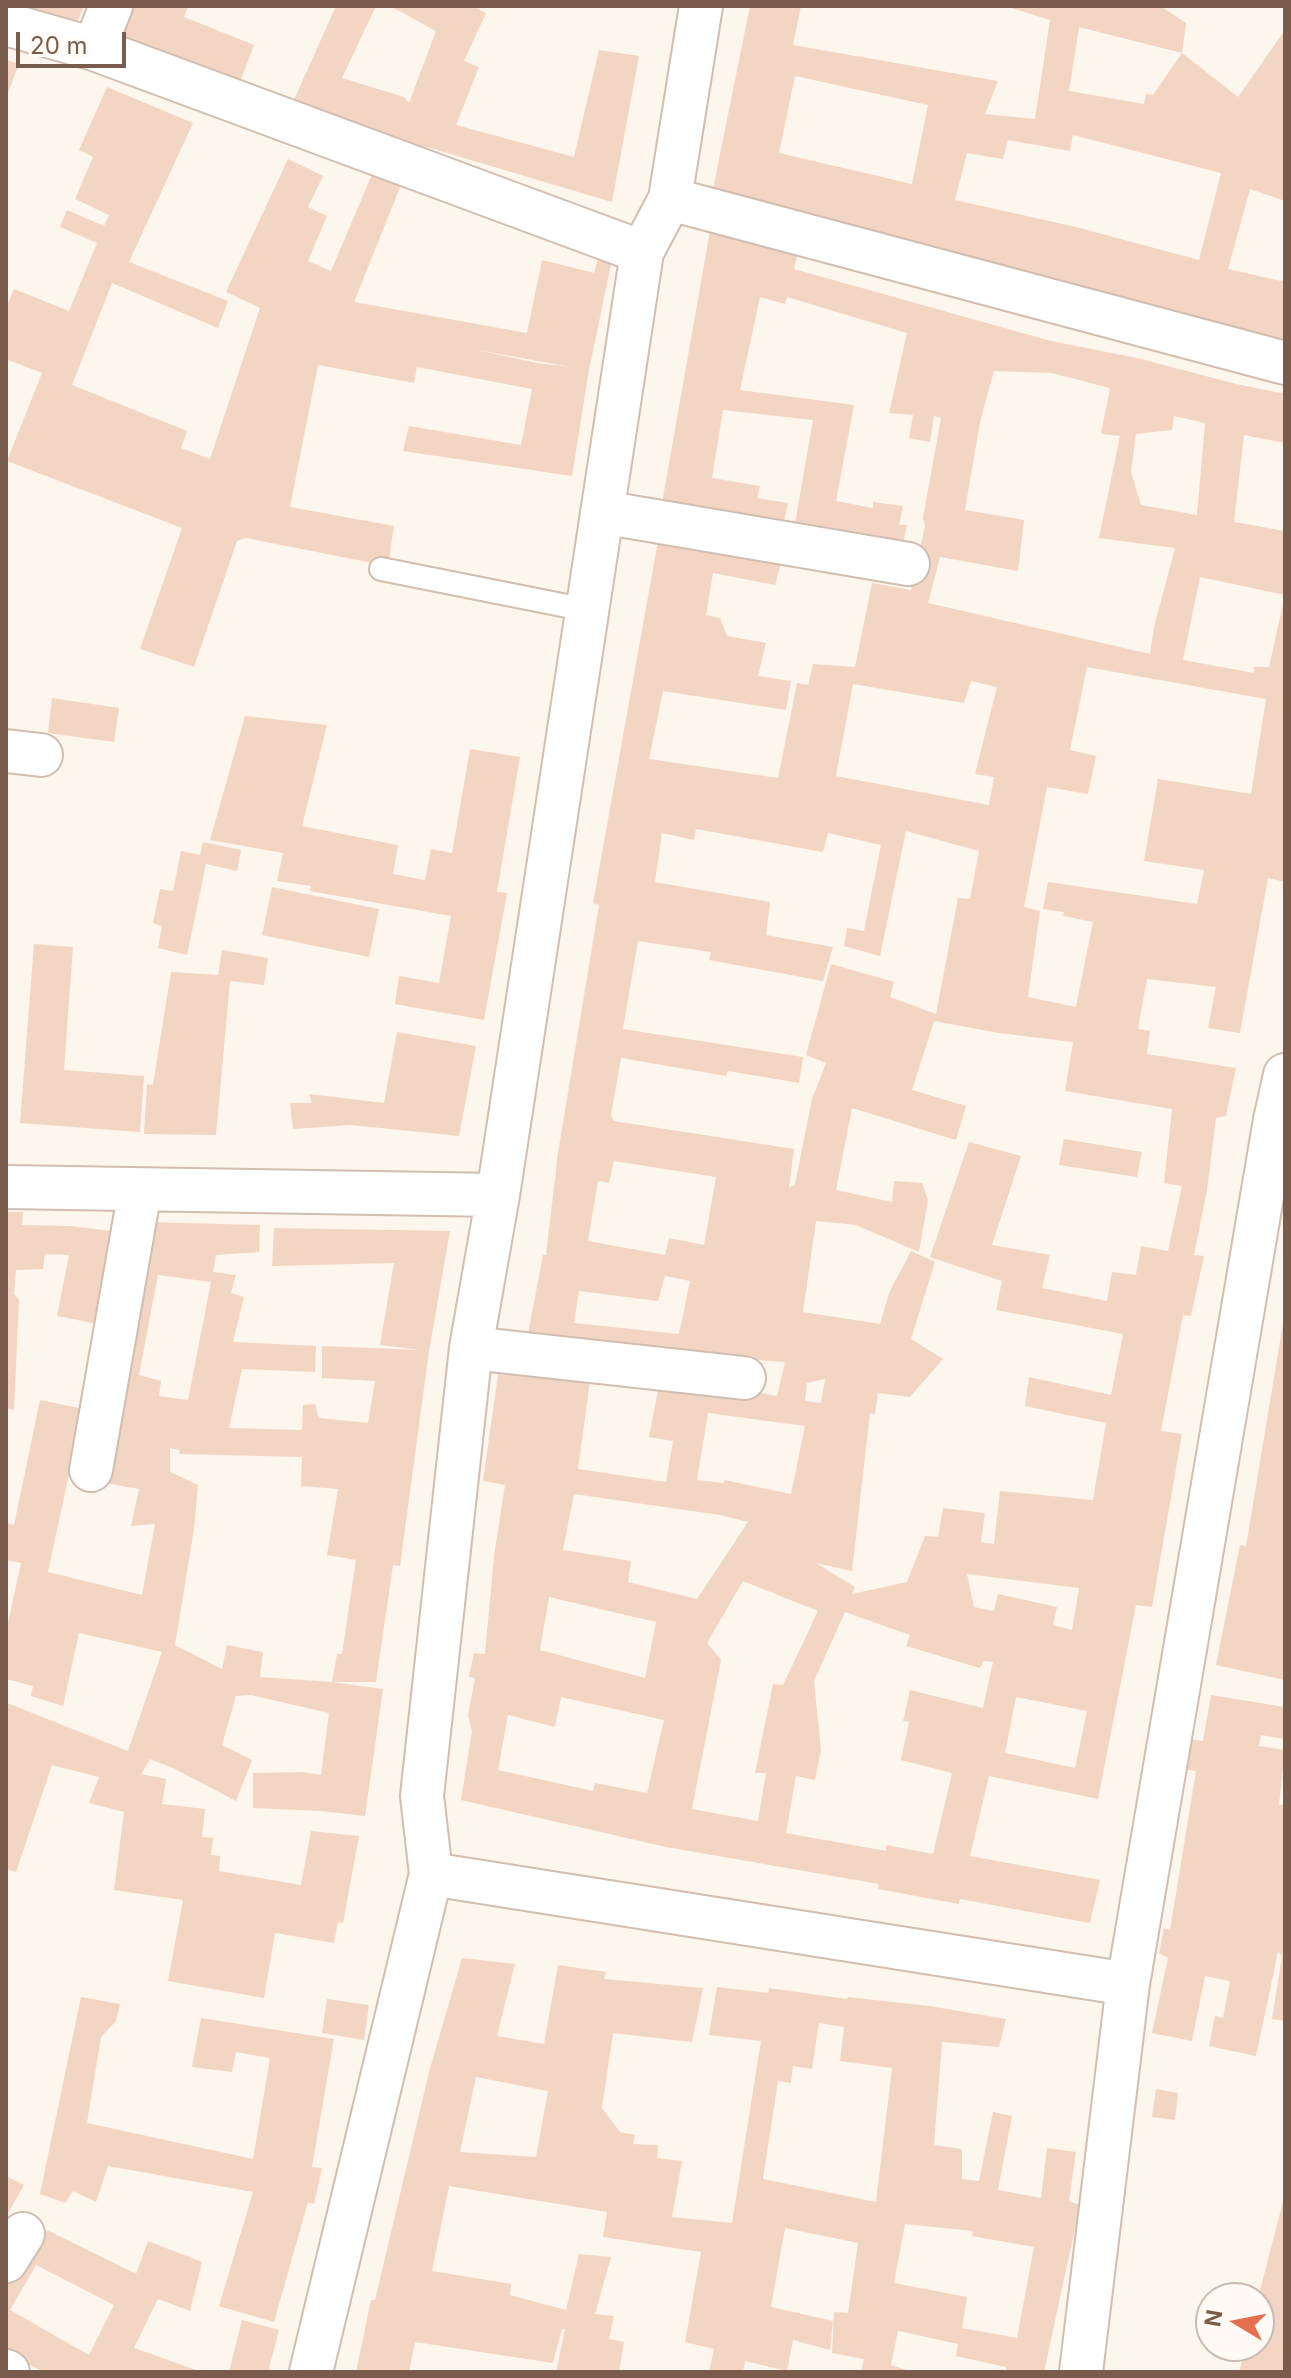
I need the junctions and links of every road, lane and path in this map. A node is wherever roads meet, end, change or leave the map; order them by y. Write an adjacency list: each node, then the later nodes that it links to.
1 (111, 6): 4 (street)
2 (701, 6): 5 (street)
3 (6, 24): 4 (street)
4 (94, 49): 6 (street)
5 (670, 199): 6 (street); 7 (street)
6 (642, 252): 8 (street)
7 (1285, 363)
8 (602, 512): 9 (street); 11 (street)
9 (908, 564)
10 (381, 569): 11 (lane)
11 (587, 610): 15 (street)
12 (1285, 1075): 20 (street)
13 (6, 1187): 14 (street)
14 (140, 1190): 15 (street); 18 (street)
15 (498, 1195): 16 (street)
16 (471, 1348): 17 (street); 19 (street)
17 (744, 1378)
18 (91, 1470)
19 (431, 1874): 20 (street); 21 (street)
20 (1128, 1984): 22 (street)
21 (311, 2372)
22 (1081, 2372)

